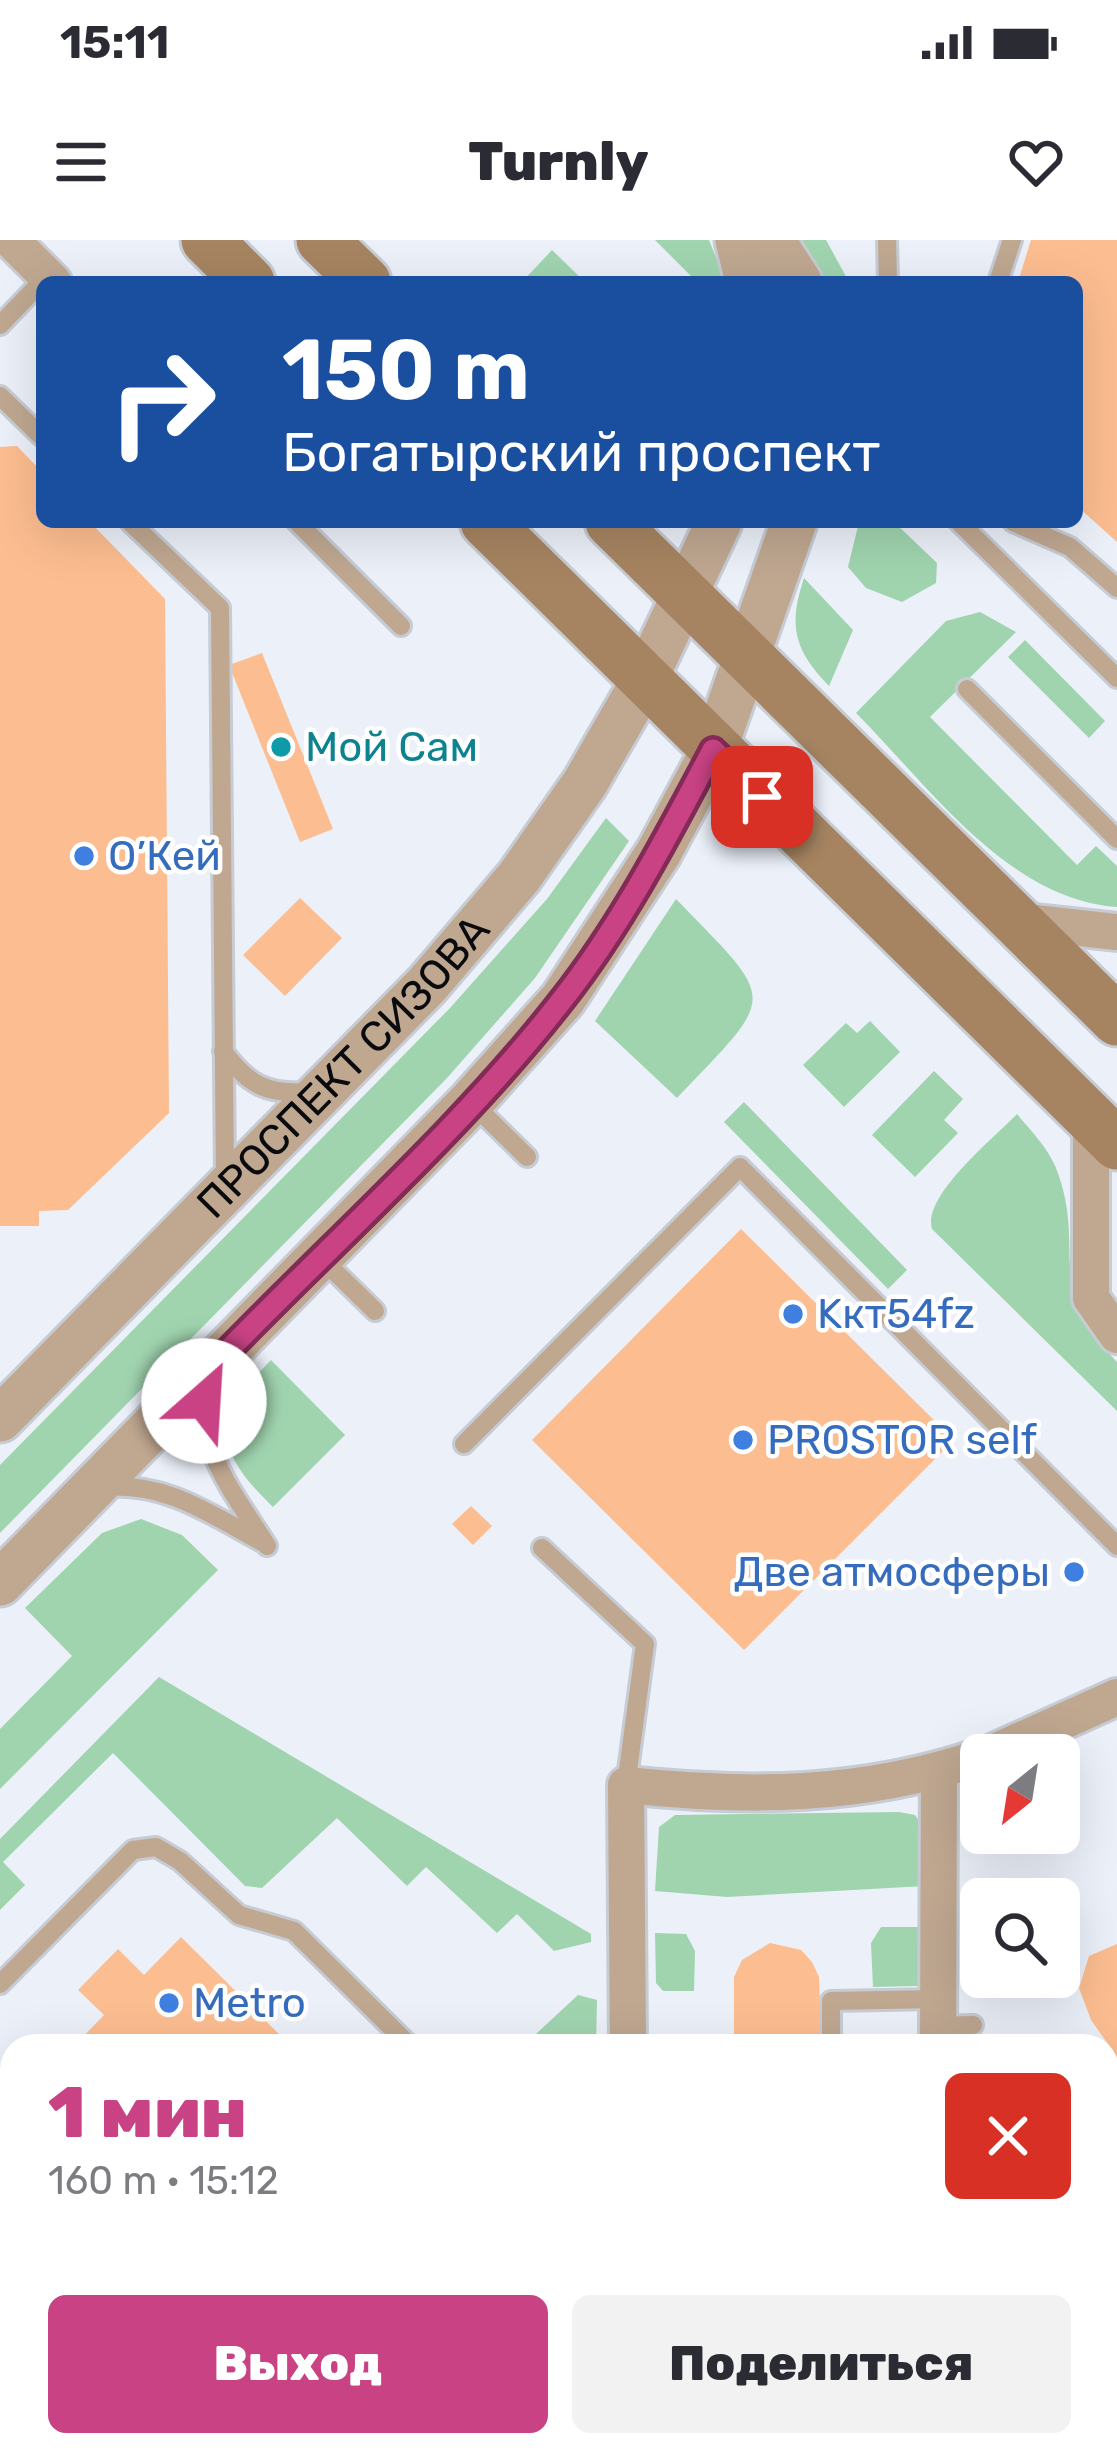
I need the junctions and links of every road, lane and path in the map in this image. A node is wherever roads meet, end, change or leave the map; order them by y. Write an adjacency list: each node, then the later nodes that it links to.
1 (11, 240): 8 (street)
2 (207, 240): 9 (main road)
3 (322, 240): 10 (main road)
4 (738, 240): 11 (street)
5 (772, 240): 12 (street)
6 (887, 240): 13 (lane)
7 (1012, 240): 14 (lane)
8 (47, 276)
9 (243, 276)
10 (359, 276)
11 (747, 276)
12 (795, 276)
13 (888, 276)
14 (1000, 276)
15 (36, 292): 16 (lane)
16 (0, 325)
17 (0, 396): 18 (lane)
18 (36, 431)
19 (136, 528): 41 (lane)
20 (303, 528): 31 (lane)
21 (492, 528): 34 (main road)
22 (617, 528): 30 (main road)
23 (716, 528): 30 (street, ПРОСПЕКТ СИЗОВА)
24 (792, 528): 32 (street)
25 (965, 528): 33 (lane)
26 (1027, 528): 28 (lane)
27 (1070, 528): 28 (lane)
28 (1070, 547): 29 (lane)
29 (1117, 588)
30 (685, 594): 32 (main road); 34 (street, ПРОСПЕКТ СИЗОВА)
31 (401, 626)
32 (746, 654): 36 (street); 38 (main road)
33 (1117, 679)
34 (644, 681): 36 (main road); 42 (street, ПРОСПЕКТ СИЗОВА)
35 (968, 688): 37 (lane)
36 (713, 750): 43 (street); 44 (main road)
37 (1117, 839)
38 (1017, 922): 39 (street); 40 (main road)
39 (1117, 932)
40 (1117, 1020)
41 (223, 1052): 42 (lane); 46 (lane)
42 (323, 1091): 46 (street, ПРОСПЕКТ СИЗОВА)
43 (471, 1102): 45 (lane); 47 (street)
44 (1104, 1131): 49 (street)
45 (527, 1157)
46 (225, 1190): 51 (street, ПРОСПЕКТ СИЗОВА)
47 (319, 1256): 48 (lane); 50 (street)
48 (375, 1311)
49 (1117, 1335)
50 (209, 1370): 53 (street); 53 (lane)
51 (0, 1419)
52 (464, 1444): 54 (lane)
53 (94, 1488): 56 (street)
54 (1117, 1546)
55 (542, 1548): 61 (lane)
56 (0, 1583)
57 (1114, 1707): 58 (street)
58 (1042, 1734)
59 (960, 1764): 60 (street)
60 (938, 1772): 61 (street); 63 (street)
61 (626, 1785): 65 (street)
62 (0, 1984): 64 (lane)
63 (947, 2024): 66 (lane)
64 (398, 2034)
65 (628, 2034)
66 (831, 2034)

